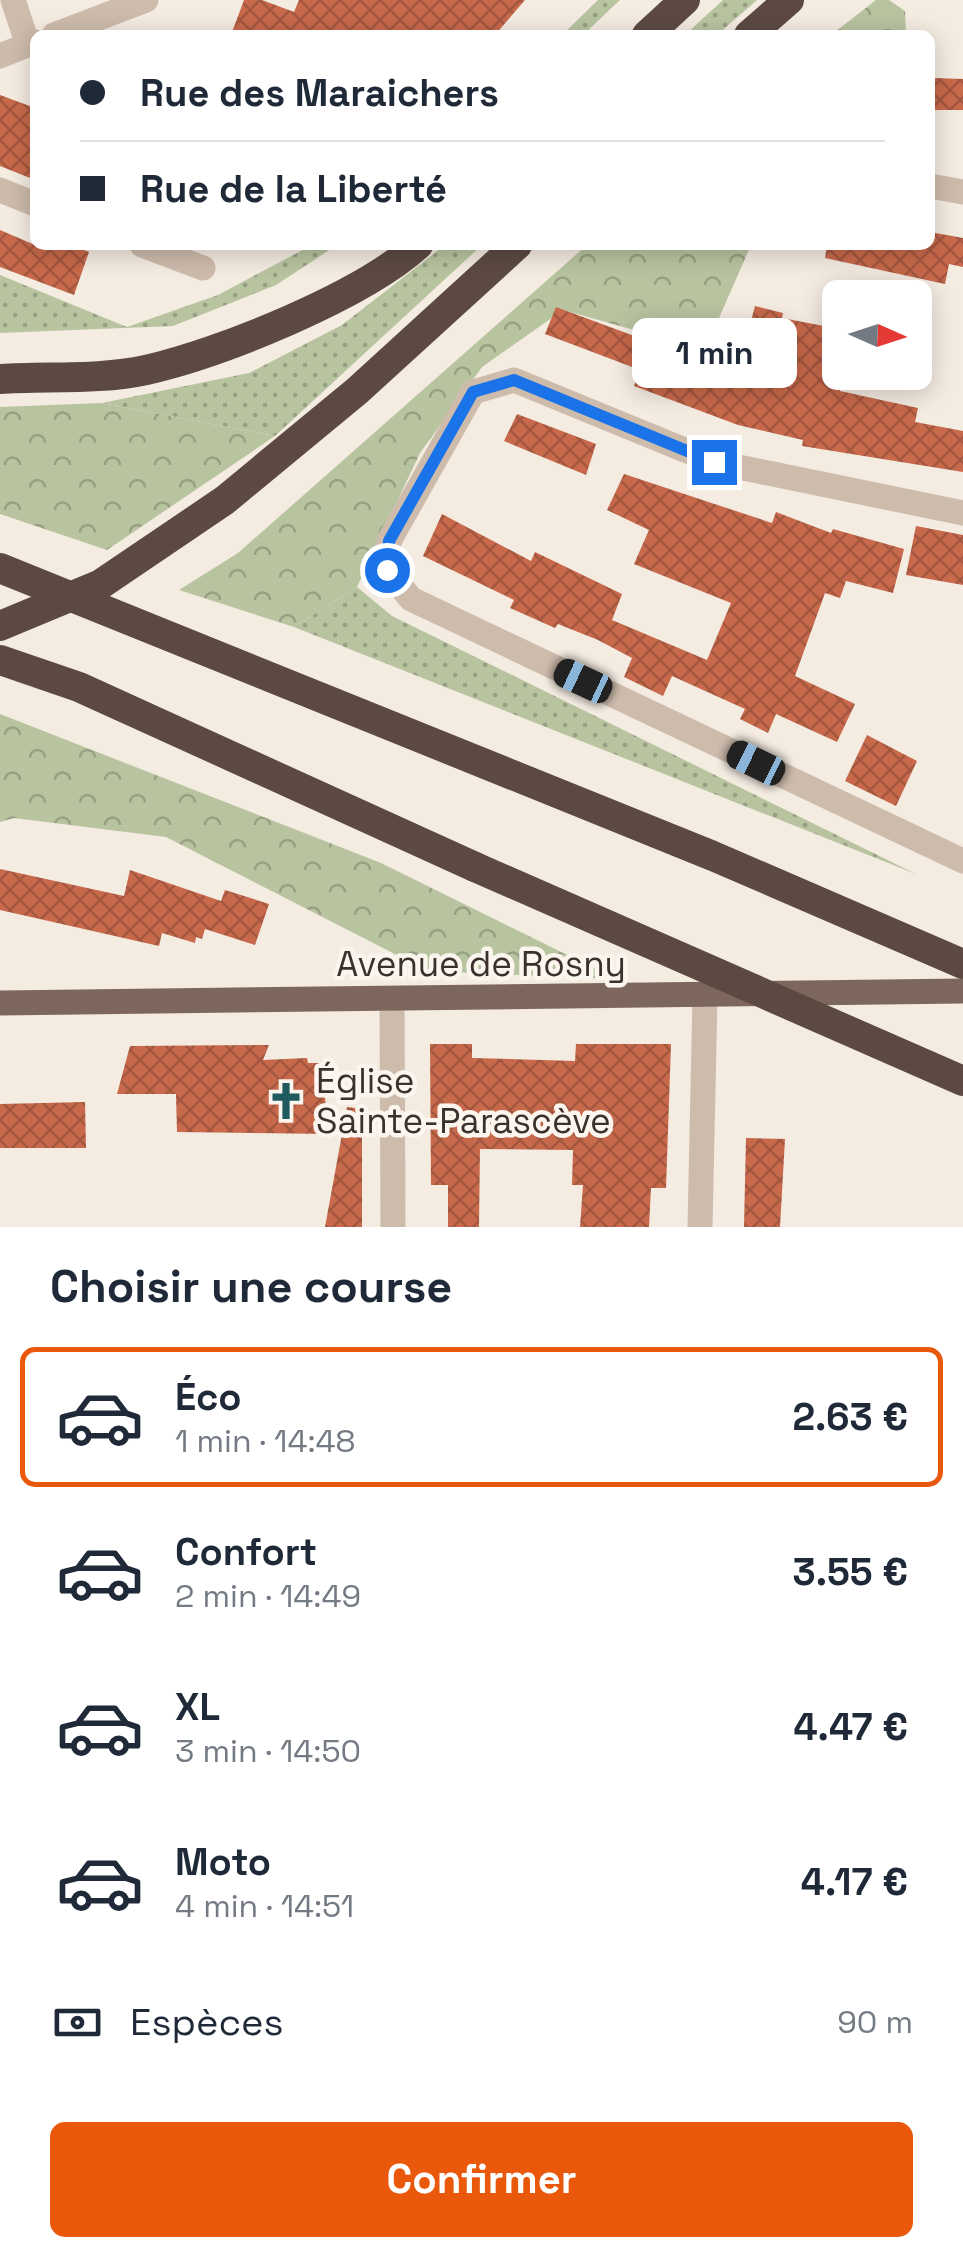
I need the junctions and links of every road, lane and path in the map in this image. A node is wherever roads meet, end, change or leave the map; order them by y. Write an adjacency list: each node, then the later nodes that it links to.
1 (12, 0): 8 (street)
2 (146, 0): 5 (street)
3 (685, 0): 6 (highway)
4 (789, 0): 7 (highway)
5 (67, 30)
6 (652, 30)
7 (756, 30)
8 (30, 40)
9 (30, 45): 10 (street)
10 (0, 56)
11 (935, 187): 13 (street)
12 (0, 190): 14 (street)
13 (963, 192)
14 (30, 202)
15 (155, 250): 18 (street)
16 (412, 250): 19 (highway)
17 (511, 250): 22 (highway)
18 (203, 268)
19 (0, 378)
20 (963, 513): 24 (street)
21 (0, 568): 25 (highway, bridge)
22 (0, 626)
23 (0, 660): 30 (highway, bridge)
24 (963, 862)
25 (963, 964)
26 (963, 991): 27 (main road, Avenue de Rosny)
27 (705, 997): 28 (main road, Avenue de Rosny); 32 (street)
28 (392, 1000): 29 (main road, Avenue de Rosny); 31 (street)
29 (0, 1004)
30 (963, 1081)
31 (393, 1227)
32 (700, 1227)

